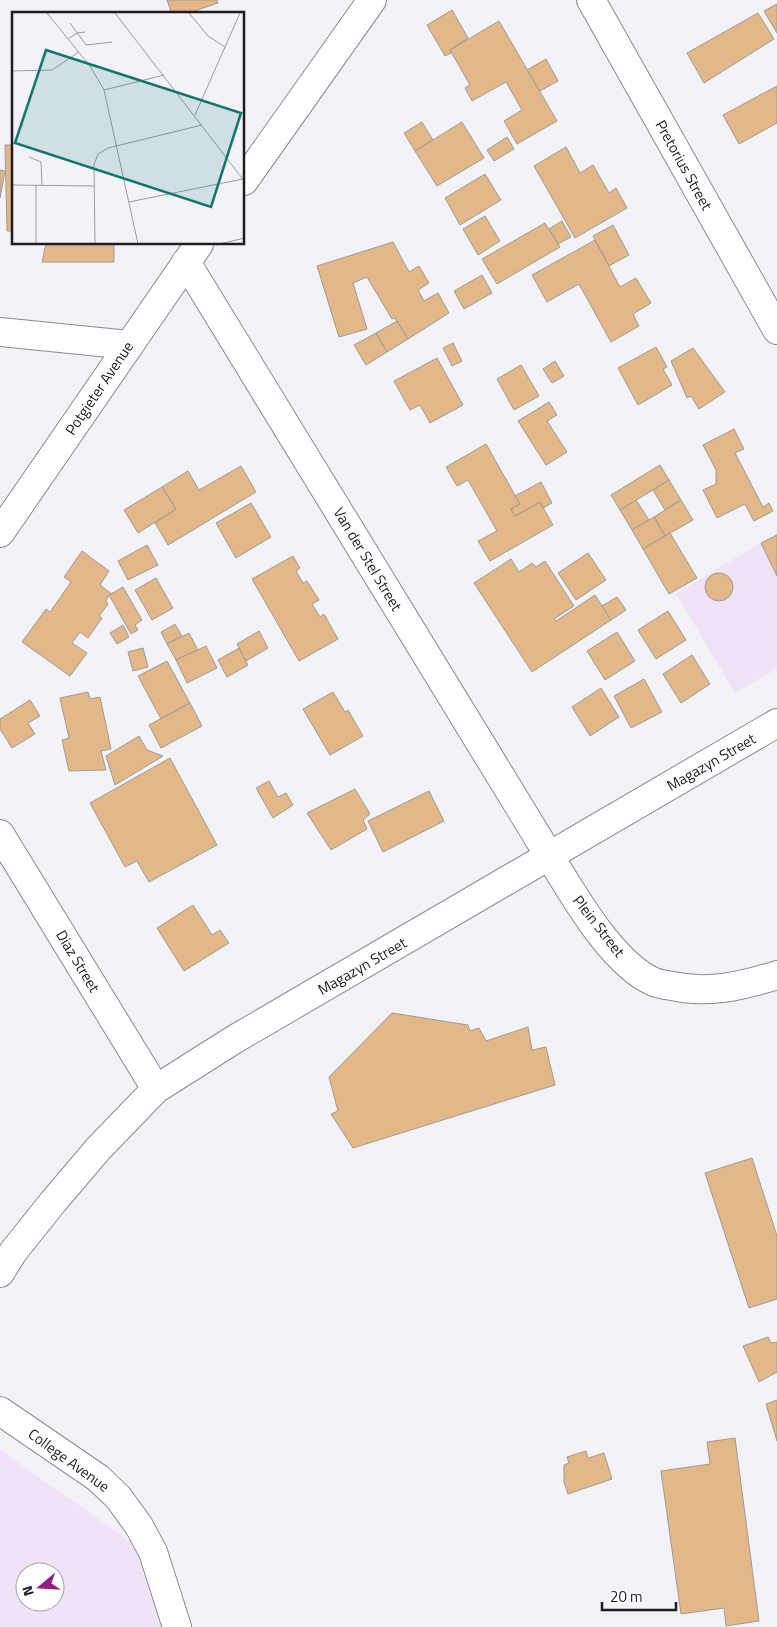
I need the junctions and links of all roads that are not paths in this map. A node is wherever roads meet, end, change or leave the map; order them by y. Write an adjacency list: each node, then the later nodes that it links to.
1 (372, 0): 3 (street)
2 (591, 0): 5 (street, Pretorius Street)
3 (245, 180)
4 (192, 253): 7 (street, Potgieter Avenue); 11 (street, Van der Stel Street)
5 (777, 330)
6 (0, 332): 7 (street)
7 (129, 345): 8 (street, Potgieter Avenue)
8 (0, 533)
9 (777, 723): 11 (street, Magazyn Street)
10 (0, 834): 13 (street, Diaz Street)
11 (550, 857): 12 (street, Plein Street); 13 (street, Magazyn Street)
12 (777, 975)
13 (156, 1089): 14 (street, Magazyn Street)
14 (0, 1273)
15 (0, 1411): 16 (street, College Avenue)
16 (177, 1627)

